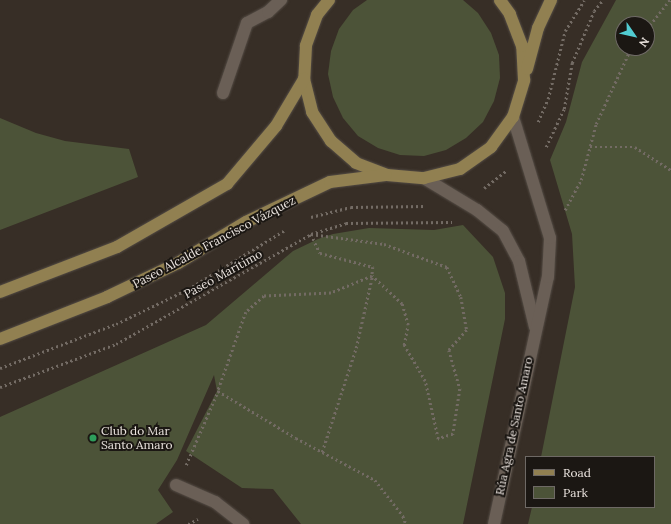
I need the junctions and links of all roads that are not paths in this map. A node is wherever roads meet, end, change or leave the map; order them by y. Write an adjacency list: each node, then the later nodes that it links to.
1 (280, 0): 7 (street)
2 (329, 0): 5 (main road)
3 (500, 0): 6 (main road)
4 (551, 0): 6 (main road)
5 (304, 79): 9 (main road); 11 (main road)
6 (524, 80): 8 (main road)
7 (222, 93)
8 (513, 117): 10 (main road); 12 (street, Rúa Agra de Santo Amaro)
9 (387, 175): 10 (main road); 13 (main road, Paseo Alcalde Francisco Vázquez)
10 (424, 178): 12 (street, Rúa Agra de Santo Amaro)
11 (0, 292)
12 (535, 329): 16 (street, Rúa Agra de Santo Amaro)
13 (0, 339)
14 (176, 485): 15 (street)
15 (243, 524)
16 (494, 524)

